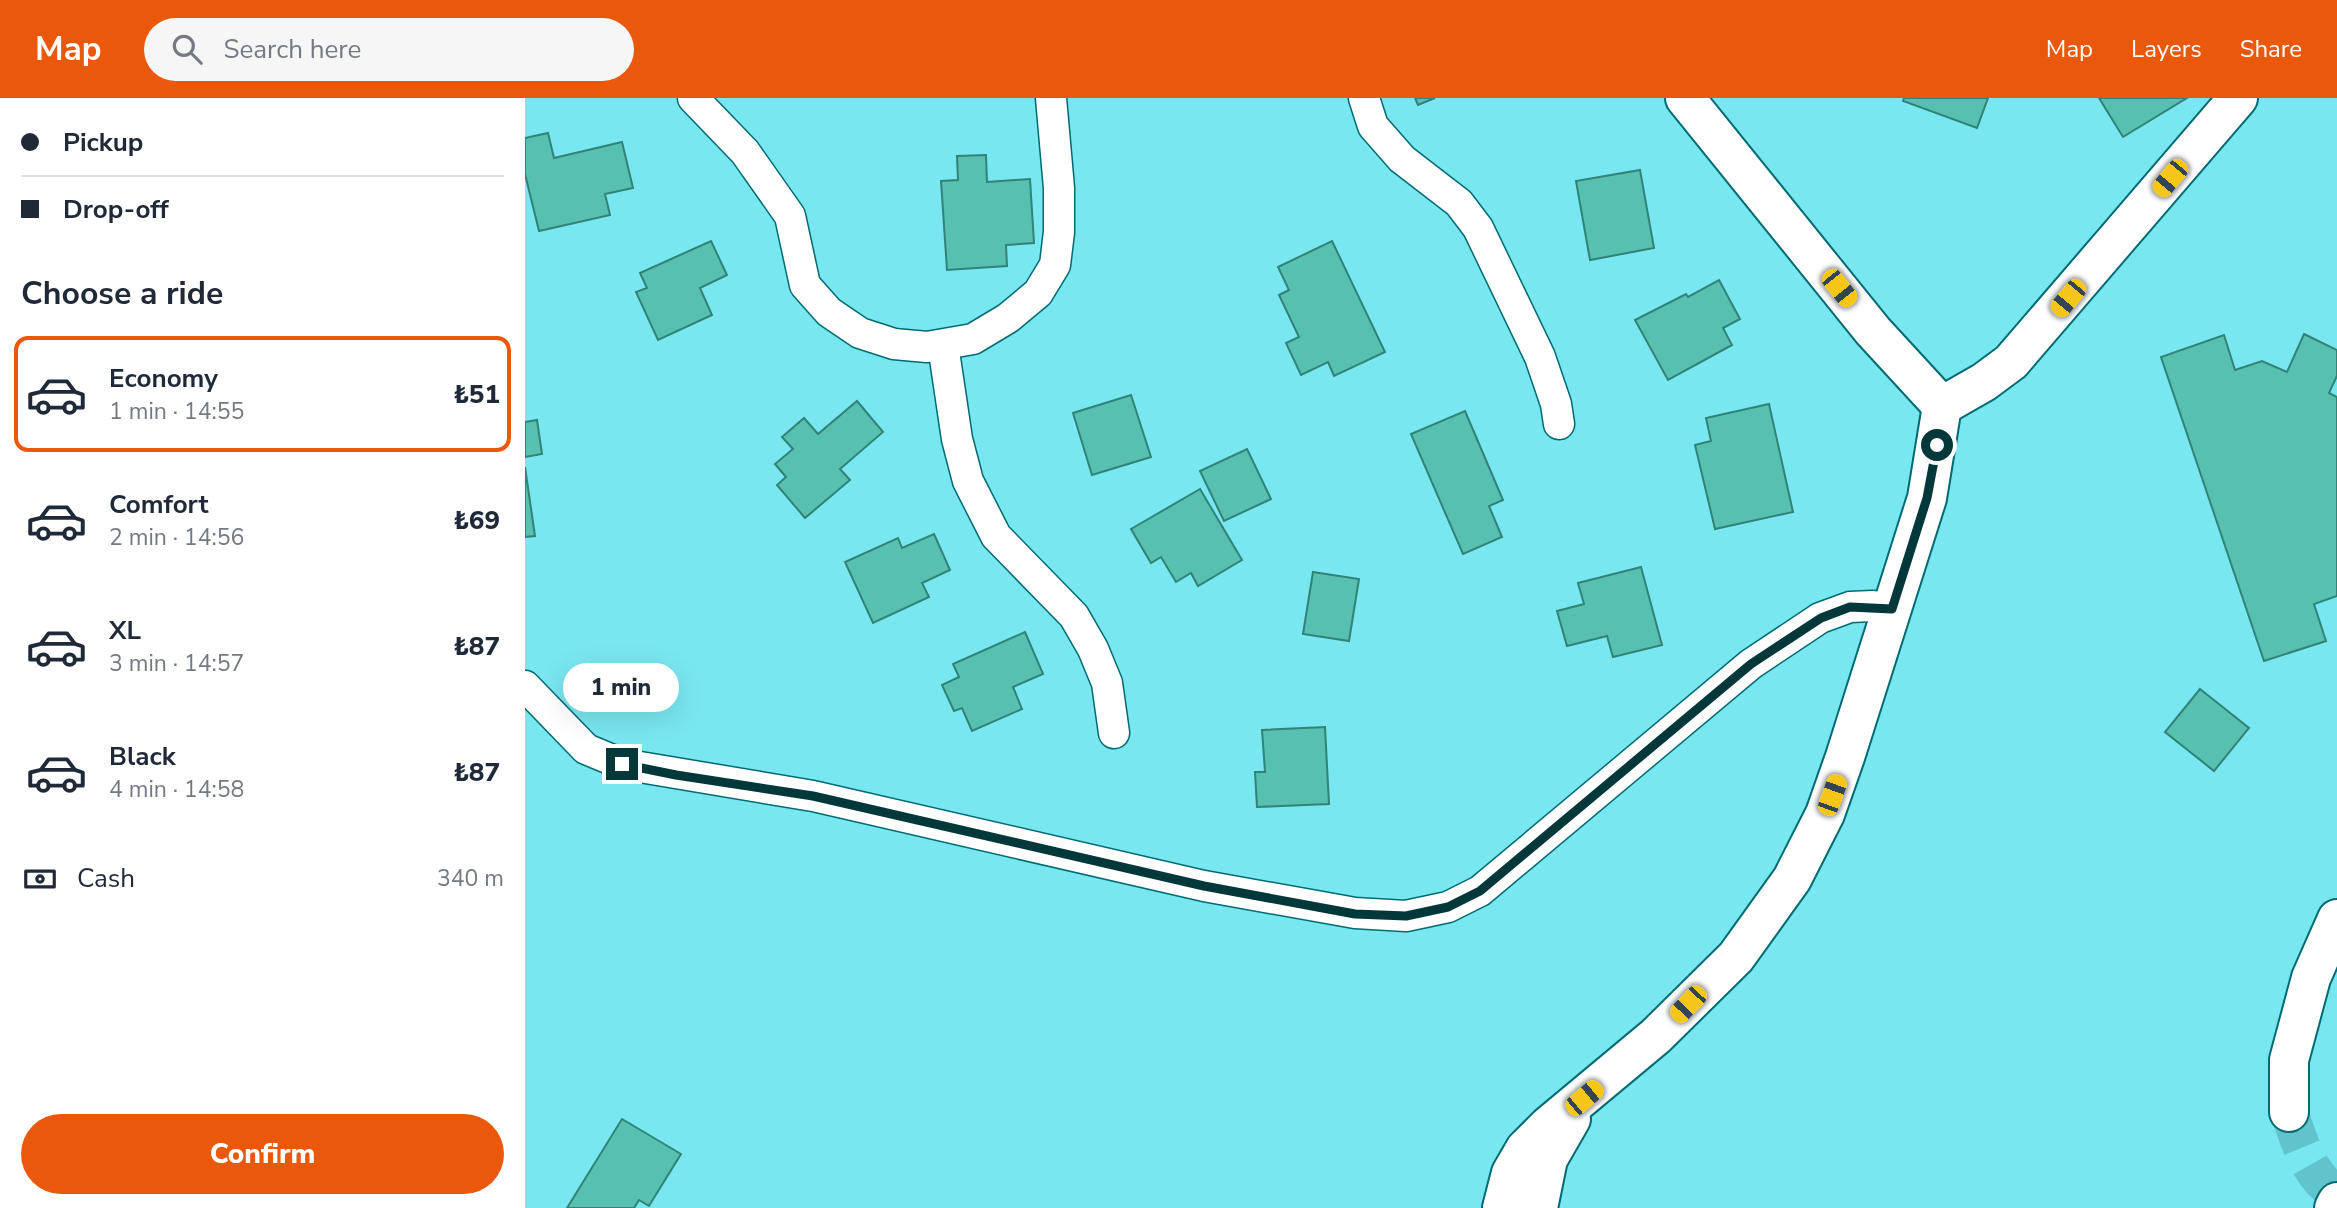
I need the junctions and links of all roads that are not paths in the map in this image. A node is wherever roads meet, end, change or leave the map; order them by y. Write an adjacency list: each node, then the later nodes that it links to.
1 (693, 98): 6 (street)
2 (1051, 98): 6 (street)
3 (1364, 98): 8 (street)
4 (1685, 98): 7 (main road)
5 (2238, 98): 7 (main road)
6 (943, 345): 11 (street)
7 (1942, 406): 9 (main road)
8 (1559, 424)
9 (1892, 609): 10 (street); 13 (main road)
10 (525, 687)
11 (1114, 733)
12 (2337, 919): 14 (main road)
13 (1584, 1098): 16 (main road); 17 (main road)
14 (2289, 1112)
15 (2337, 1202): 18 (main road)
16 (1501, 1208)
17 (1538, 1208)
18 (2333, 1208)

